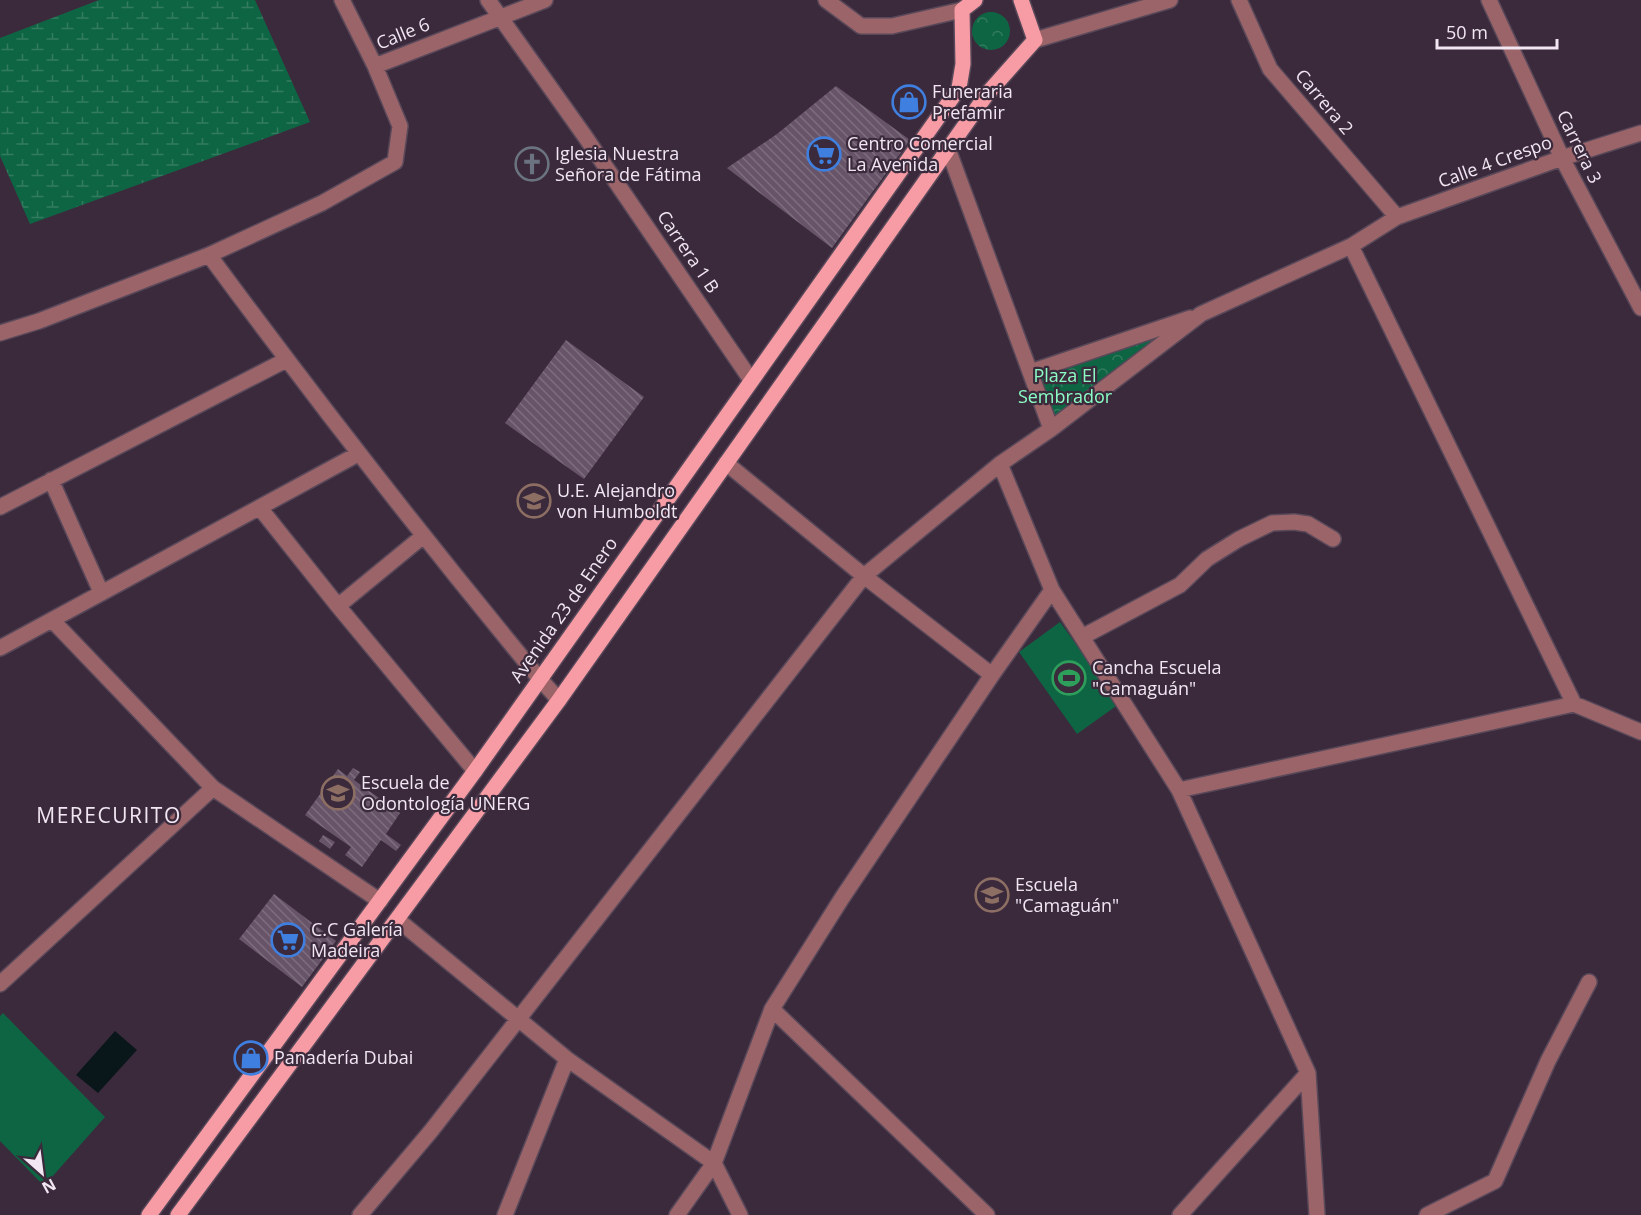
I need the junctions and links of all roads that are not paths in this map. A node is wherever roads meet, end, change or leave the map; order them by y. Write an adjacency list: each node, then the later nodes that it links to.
1 (342, 0): 13 (street)
2 (488, 0): 11 (street, Carrera 1 B)
3 (545, 0): 11 (street, Calle 6)
4 (826, 0): 10 (street)
5 (975, 0): 10 (main road)
6 (1021, 0): 12 (main road)
7 (1170, 0): 12 (street)
8 (1239, 0): 17 (street, Carrera 2)
9 (1489, 0): 16 (street, Carrera 3)
10 (962, 10): 25 (main road, Avenida 23 de Enero)
11 (500, 16): 13 (street, Calle 6); 25 (street, Carrera 1 B)
12 (1035, 40): 15 (main road)
13 (375, 66): 19 (street)
14 (1641, 133): 16 (street, Calle 4 Crespo)
15 (948, 149): 24 (street); 28 (main road)
16 (1562, 158): 17 (street, Calle 4 Crespo); 20 (street, Carrera 3)
17 (1397, 217): 18 (street, Calle 4 Crespo)
18 (1351, 246): 21 (street, Calle 4 Crespo); 45 (street)
19 (209, 255): 22 (street); 23 (street)
20 (1641, 308)
21 (1201, 314): 24 (street); 26 (street)
22 (0, 333)
23 (286, 360): 27 (street); 30 (street)
24 (1030, 372): 26 (street)
25 (751, 380): 43 (main road, Avenida 23 de Enero)
26 (1051, 429): 29 (street)
27 (358, 454): 32 (street); 33 (street)
28 (726, 463): 35 (street); 44 (main road)
29 (1000, 464): 35 (street); 36 (street)
30 (51, 480): 31 (street); 37 (street)
31 (0, 507)
32 (260, 508): 37 (street); 38 (street)
33 (422, 537): 38 (street); 43 (street)
34 (1333, 539): 40 (street)
35 (864, 576): 42 (street); 55 (street)
36 (1052, 590): 40 (street); 42 (street)
37 (101, 592): 39 (street)
38 (338, 606): 47 (street)
39 (52, 620): 41 (street); 48 (street)
40 (1082, 637): 49 (street)
41 (0, 648)
42 (992, 675): 54 (street)
43 (539, 678): 44 (street); 47 (main road, Avenida 23 de Enero)
44 (559, 700): 51 (main road)
45 (1574, 705): 46 (street); 49 (street)
46 (1641, 732)
47 (475, 771): 50 (main road, Avenida 23 de Enero)
48 (213, 788): 50 (street); 53 (street)
49 (1179, 790): 57 (street)
50 (380, 901): 59 (main road, Avenida 23 de Enero)
51 (398, 920): 55 (street); 60 (main road)
52 (1589, 982): 68 (street)
53 (0, 984)
54 (772, 1009): 58 (street); 65 (street)
55 (519, 1019): 56 (street); 61 (street)
56 (567, 1059): 58 (street); 62 (street)
57 (1308, 1073): 66 (street); 67 (street)
58 (714, 1163): 63 (street); 64 (street)
59 (149, 1215)
60 (178, 1215)
61 (360, 1215)
62 (504, 1215)
63 (677, 1215)
64 (740, 1215)
65 (987, 1215)
66 (1180, 1215)
67 (1317, 1215)
68 (1427, 1215)

